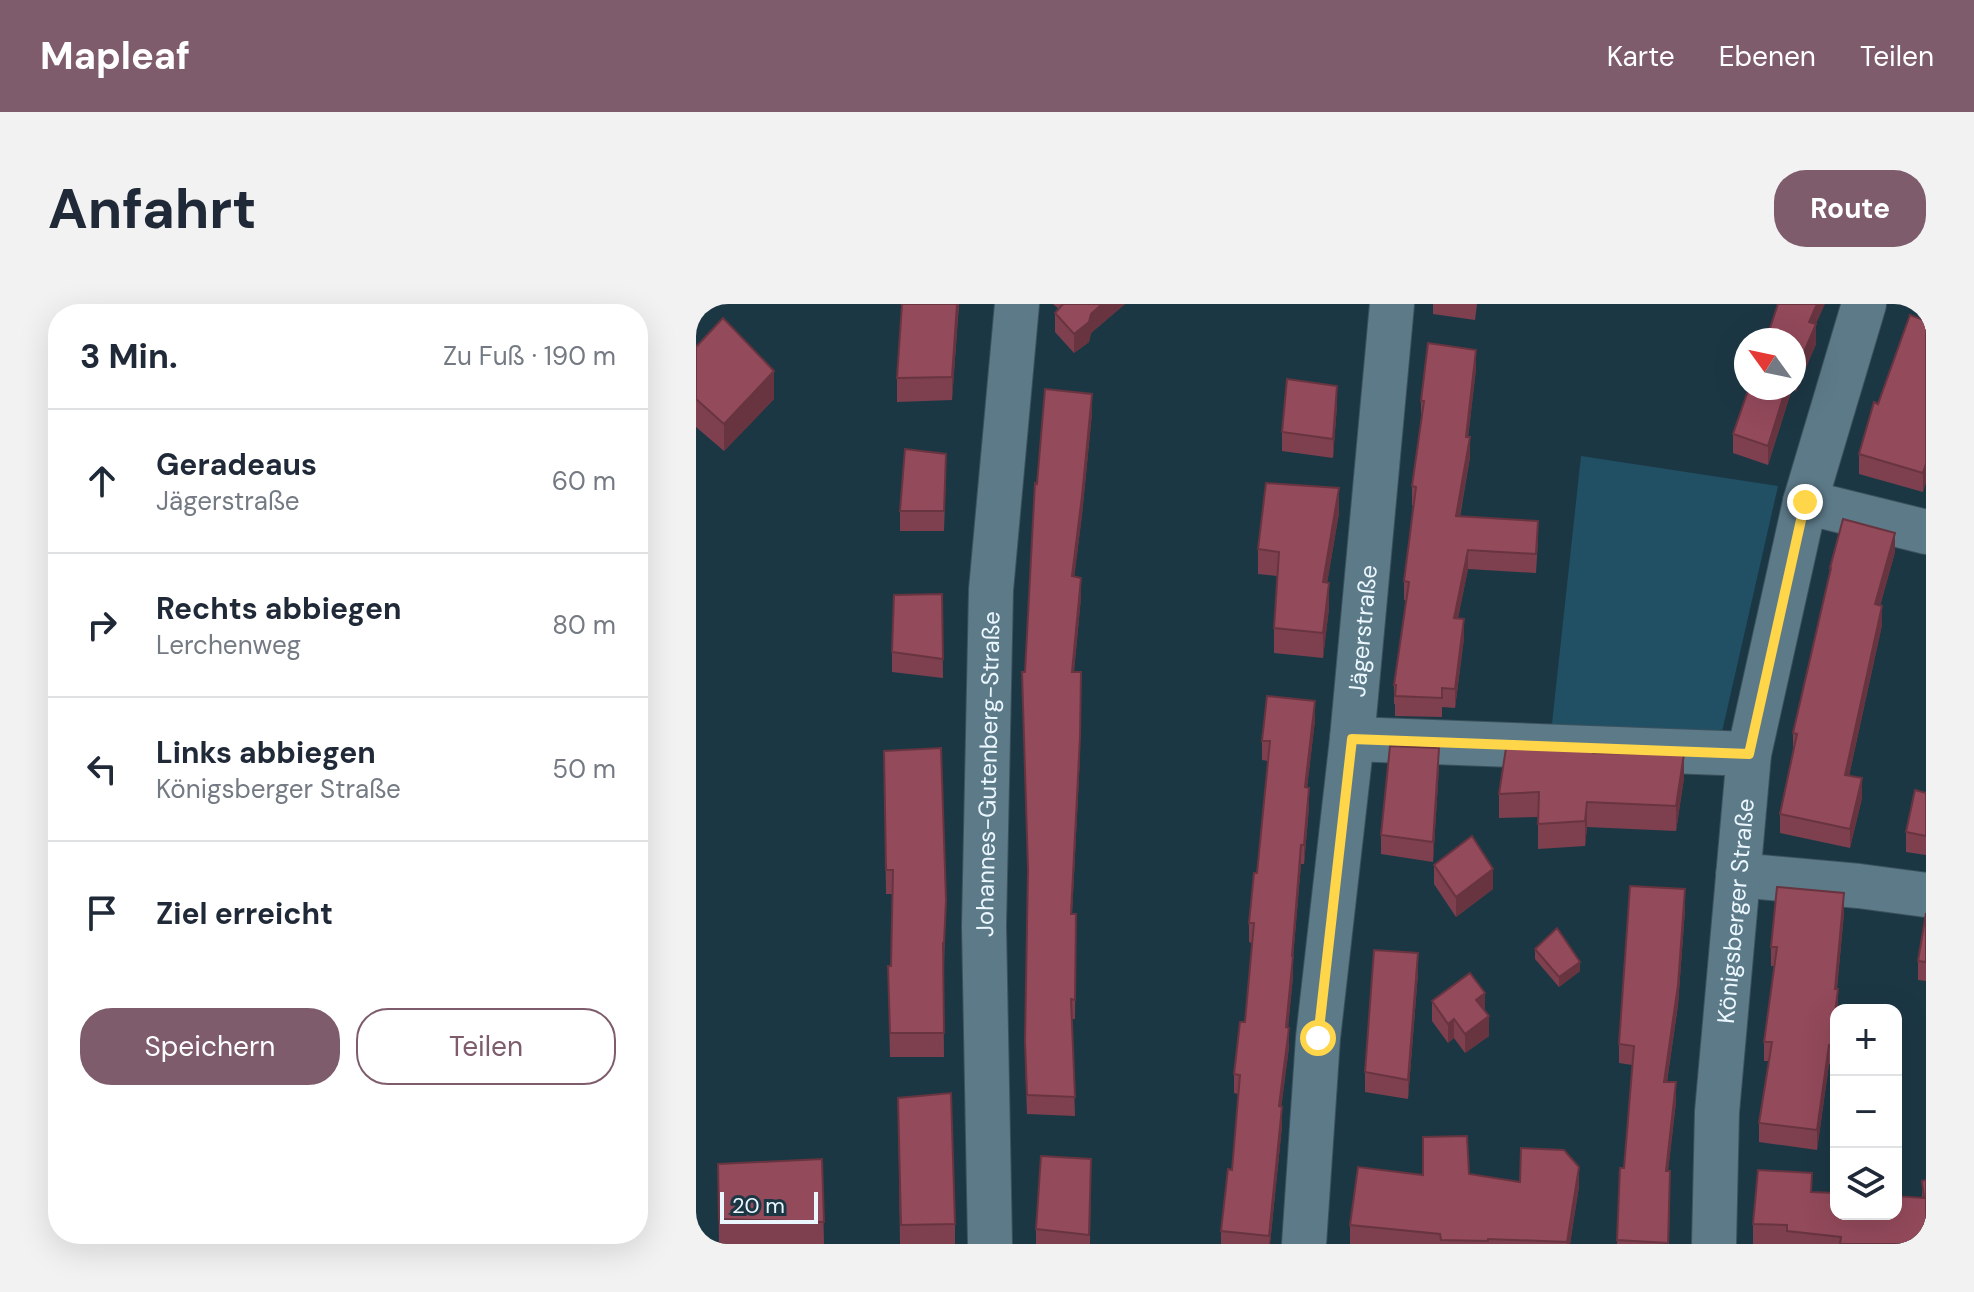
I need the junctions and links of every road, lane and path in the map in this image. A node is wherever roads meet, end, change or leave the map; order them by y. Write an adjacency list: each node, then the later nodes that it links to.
1 (1017, 304): 10 (street, Johannes-Gutenberg-Straße)
2 (1392, 304): 6 (street, Jägerstraße)
3 (1864, 304): 4 (street, Königsberger Straße)
4 (1805, 502): 5 (street); 7 (street, Königsberger Straße)
5 (1926, 532)
6 (1352, 739): 7 (street); 11 (street, Jägerstraße)
7 (1749, 754): 8 (street, Königsberger Straße)
8 (1738, 875): 9 (street); 12 (street, Königsberger Straße)
9 (1926, 895)
10 (990, 1244)
11 (1304, 1244)
12 (1714, 1244)

